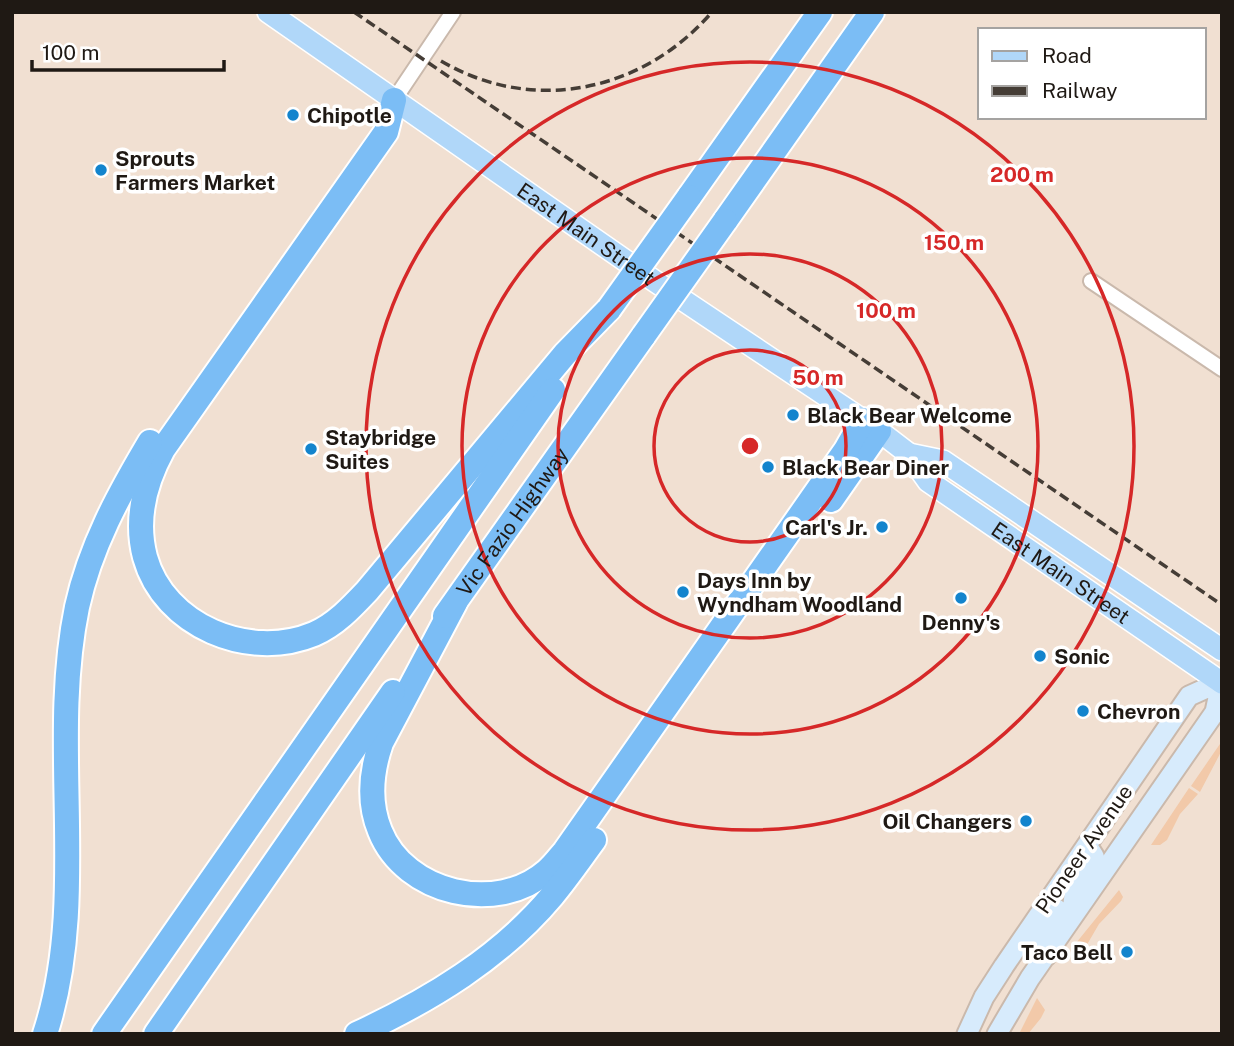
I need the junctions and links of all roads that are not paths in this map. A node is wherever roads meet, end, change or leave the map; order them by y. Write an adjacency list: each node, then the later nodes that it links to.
1 (268, 12): 5 (main road, East Main Street)
2 (453, 12): 5 (street)
3 (820, 12): 7 (highway, Vic Fazio Highway, bridge)
4 (872, 12): 13 (highway, Vic Fazio Highway, bridge)
5 (394, 100): 7 (highway); 9 (main road, East Main Street); 21 (highway)
6 (1091, 281): 8 (street)
7 (609, 309): 22 (highway, Vic Fazio Highway)
8 (1222, 369)
9 (871, 426): 10 (main road, East Main Street); 13 (highway); 24 (highway)
10 (909, 454): 11 (main road, East Main Street); 12 (main road, East Main Street)
11 (976, 514): 12 (main road); 15 (main road, East Main Street)
12 (1055, 536): 14 (main road, East Main Street)
13 (455, 603): 23 (highway, Vic Fazio Highway)
14 (1222, 650)
15 (1221, 682): 16 (main road, Pioneer Avenue); 18 (main road, Pioneer Avenue)
16 (1087, 845): 17 (main road, Pioneer Avenue); 18 (main road)
17 (1060, 884): 19 (main road); 20 (main road, Pioneer Avenue)
18 (1071, 921): 19 (main road, Pioneer Avenue)
19 (1046, 956): 25 (main road, Pioneer Avenue)
20 (967, 1031)
21 (45, 1034)
22 (104, 1034)
23 (156, 1034)
24 (357, 1034)
25 (997, 1034)

